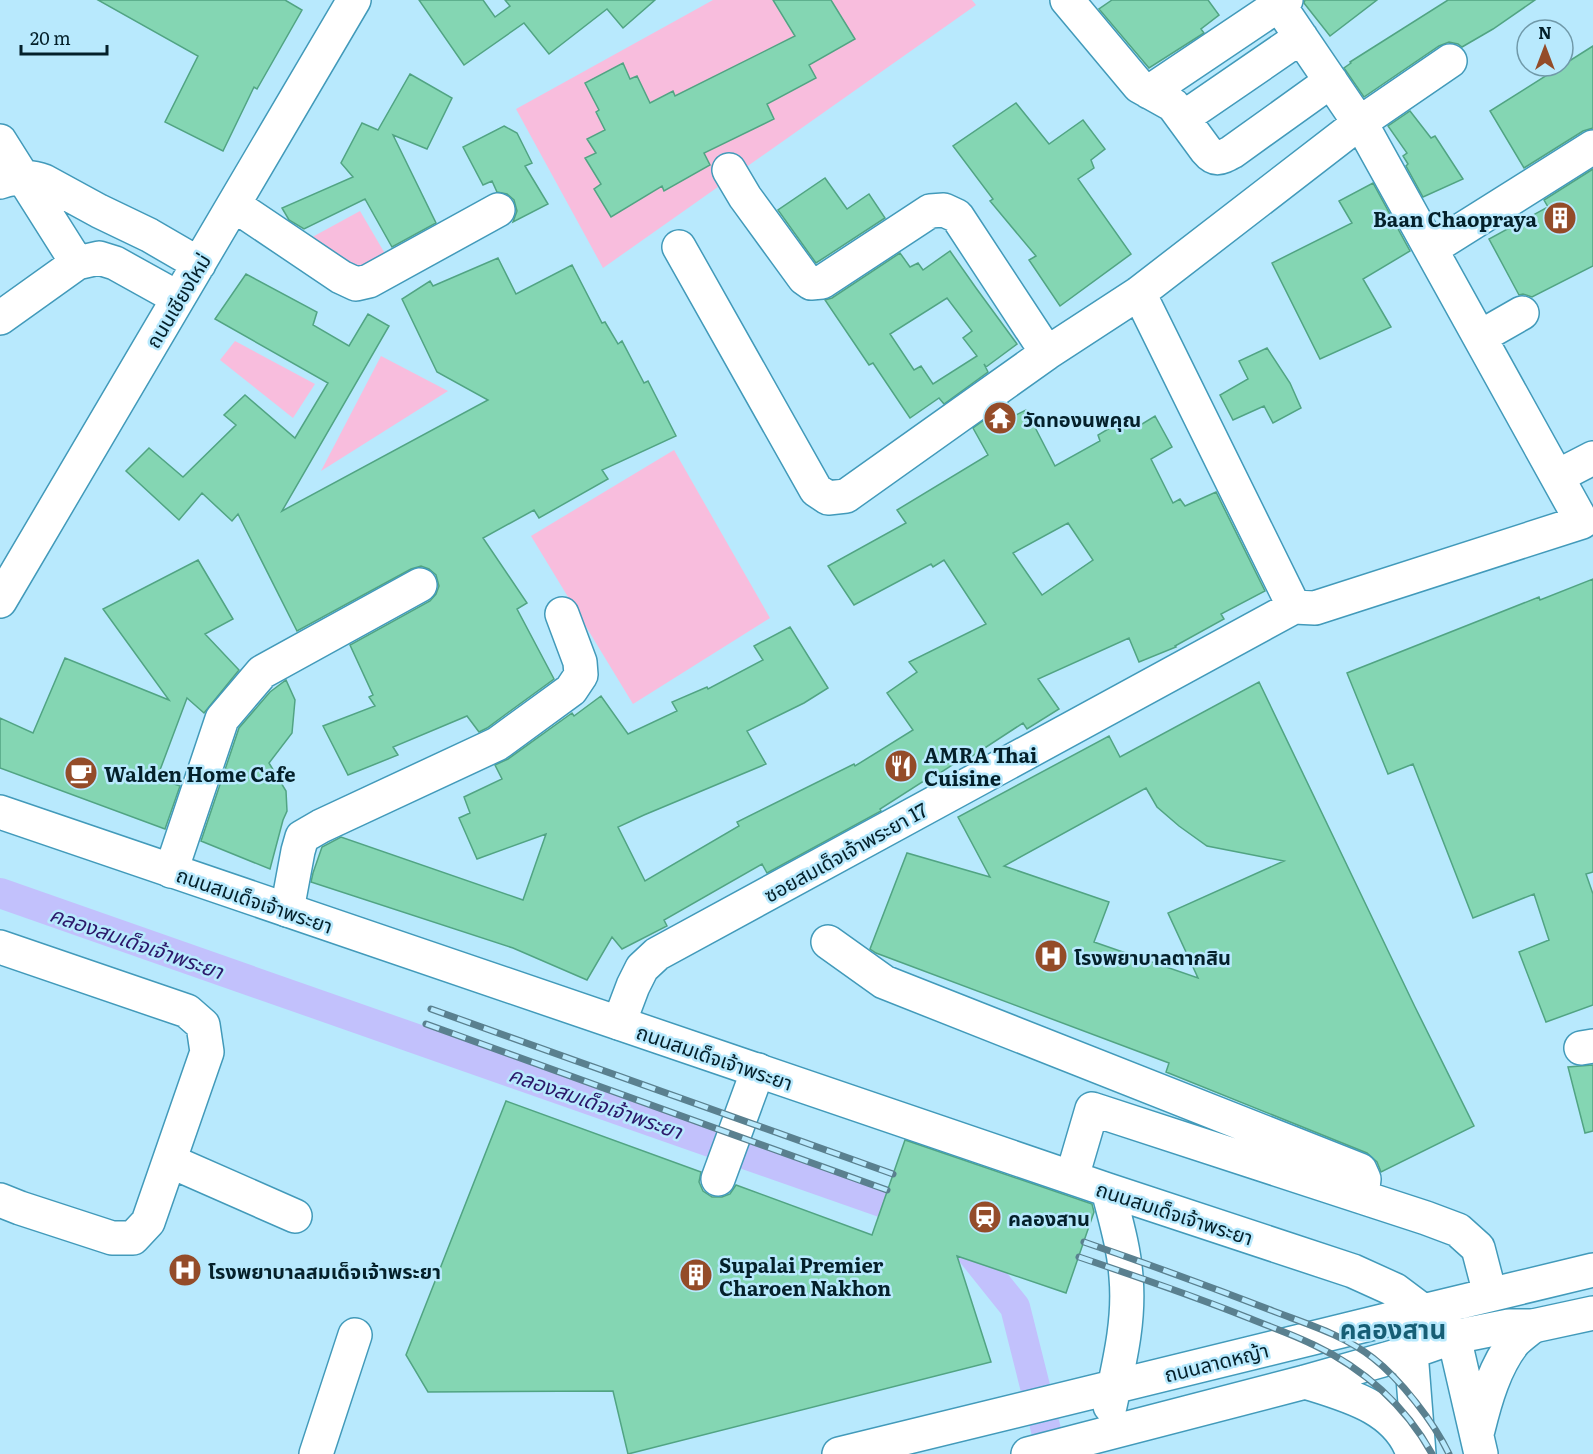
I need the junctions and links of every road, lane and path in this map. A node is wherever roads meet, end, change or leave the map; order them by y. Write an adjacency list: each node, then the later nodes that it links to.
1 (354, 0): 14 (main road, ถนนเชียงใหม่)
2 (1067, 0): 7 (main road)
3 (1282, 2): 4 (main road); 7 (main road)
4 (1301, 37): 6 (main road); 8 (main road)
5 (1449, 61): 9 (main road)
6 (1331, 81): 8 (main road); 9 (main road)
7 (1149, 92): 8 (main road)
8 (1183, 118)
9 (1358, 124): 17 (main road); 20 (main road)
10 (0, 141): 12 (main road)
11 (1593, 147): 17 (main road)
12 (12, 180): 18 (main road); 19 (main road)
13 (735, 180): 25 (main road)
14 (232, 208): 15 (main road); 19 (main road, ถนนเชียงใหม่)
15 (498, 210)
16 (679, 247): 25 (main road)
17 (1431, 249): 24 (main road)
18 (77, 263): 21 (main road); 23 (main road)
19 (199, 264): 21 (main road, ถนนเชียงใหม่)
20 (1139, 293): 25 (main road); 30 (main road)
21 (178, 298): 29 (main road, ถนนเชียงใหม่)
22 (1522, 313): 24 (main road)
23 (0, 318)
24 (1480, 337): 27 (main road)
25 (1047, 353)
26 (1593, 458): 27 (main road)
27 (1557, 476): 30 (main road)
28 (420, 585): 33 (main road)
29 (0, 601)
30 (1294, 607): 37 (main road, ซอยสมเด็จเจ้าพระยา 17)
31 (562, 614): 34 (main road)
32 (0, 812): 33 (main road, ถนนสมเด็จเจ้าพระยา)
33 (171, 871): 34 (main road, ถนนสมเด็จเจ้าพระยา)
34 (287, 910): 37 (main road, ถนนสมเด็จเจ้าพระยา)
35 (828, 942): 43 (main road)
36 (0, 946): 39 (main road)
37 (619, 1023): 38 (main road, ถนนสมเด็จเจ้าพระยา)
38 (758, 1070): 40 (main road, ถนนสมเด็จเจ้าพระยา); 41 (main road)
39 (170, 1161): 44 (main road); 45 (main road)
40 (1072, 1177): 42 (main road, ถนนสมเด็จเจ้าพระยา); 43 (main road)
41 (718, 1179)
42 (1108, 1190): 48 (main road, ถนนสมเด็จเจ้าพระยา); 55 (main road)
43 (1362, 1197): 47 (main road)
44 (0, 1200)
45 (295, 1216)
46 (1593, 1270): 47 (main road, ถนนลาดหญ้า)
47 (1490, 1294): 48 (main road, ถนนลาดหญ้า)
48 (1424, 1311): 52 (main road, ถนนสมเด็จเจ้าพระยา); 53 (main road); 55 (main road, ถนนลาดหญ้า)
49 (1593, 1313): 50 (main road)
50 (1533, 1326): 52 (main road); 57 (main road)
51 (355, 1335): 58 (main road)
52 (1454, 1337): 53 (main road); 57 (main road)
53 (1411, 1352): 54 (main road); 62 (main road)
54 (1305, 1382): 56 (main road); 61 (main road)
55 (1114, 1386): 56 (main road); 59 (main road, ถนนลาดหญ้า)
56 (1104, 1433): 60 (main road)
57 (1479, 1443)
58 (316, 1454)
59 (839, 1454)
60 (1029, 1454)
61 (1413, 1454)
62 (1419, 1454)

